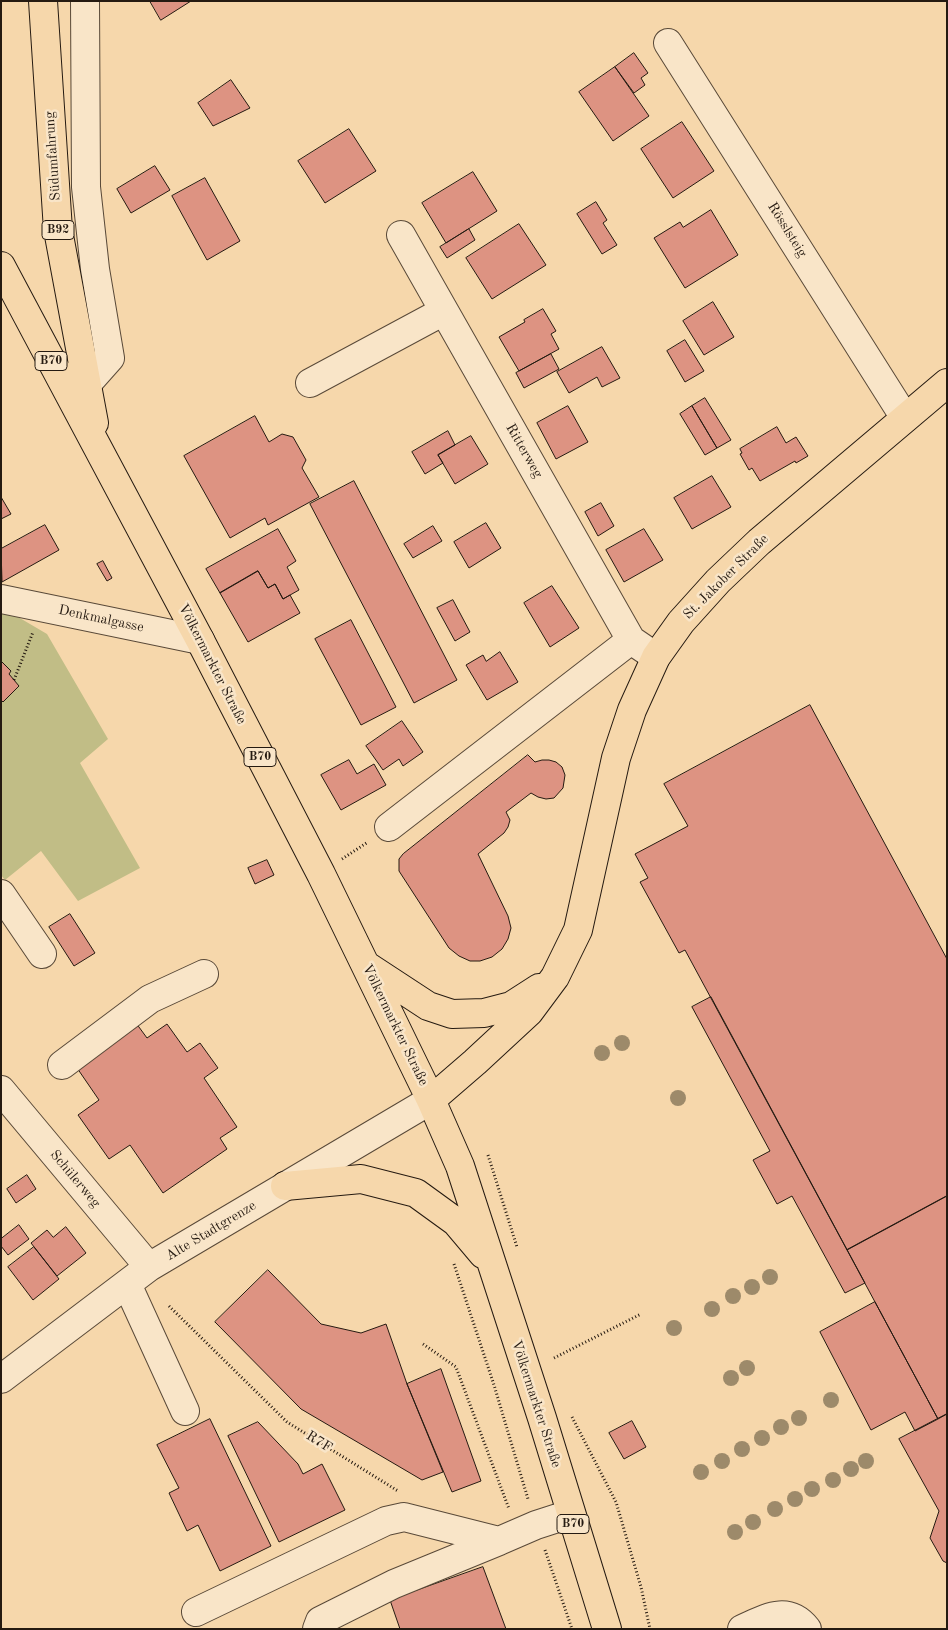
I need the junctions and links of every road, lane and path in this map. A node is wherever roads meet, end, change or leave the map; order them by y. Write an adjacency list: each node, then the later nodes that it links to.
1 (44, 1): 9 (main road, Südumfahrung / B92)
2 (85, 1): 9 (street)
3 (668, 43): 10 (street, Rösslsteig)
4 (401, 235): 6 (street, Ritterweg)
5 (1, 266): 11 (main road, B70)
6 (444, 311): 7 (street); 15 (street, Ritterweg)
7 (310, 382)
8 (947, 383): 10 (main road, St. Jakober Straße)
9 (86, 385): 11 (main road, Südumfahrung / B92)
10 (905, 418): 16 (main road, St. Jakober Straße)
11 (102, 456): 14 (main road, Völkermarkter Straße / B70)
12 (1, 599): 13 (street, Denkmalgasse)
13 (43, 607): 14 (street, Denkmalgasse); 17 (path)
14 (200, 640): 19 (main road, Völkermarkter Straße / B70)
15 (631, 640): 16 (street, Ritterweg); 18 (street)
16 (656, 657): 24 (main road, St. Jakober Straße)
17 (14, 680)
18 (389, 827): 19 (path)
19 (320, 874): 22 (main road, Völkermarkter Straße / B70)
20 (1, 894): 21 (street)
21 (42, 954)
22 (366, 965): 24 (main road); 27 (main road, Völkermarkter Straße / B70)
23 (204, 974): 25 (street)
24 (556, 977): 27 (main road, St. Jakober Straße)
25 (62, 1065)
26 (1, 1090): 33 (street, Schülerweg)
27 (432, 1100): 29 (street, Alte Stadtgrenze); 32 (main road, Völkermarkter Straße / B70)
28 (488, 1154): 30 (path)
29 (286, 1186): 32 (main road); 33 (street, Alte Stadtgrenze)
30 (518, 1247)
31 (454, 1262): 46 (path)
32 (490, 1263): 45 (main road, Völkermarkter Straße / B70)
33 (149, 1267): 34 (street, Alte Stadtgrenze)
34 (127, 1284): 41 (street, Alte Stadtgrenze); 42 (street)
35 (168, 1305): 44 (path, R7F)
36 (641, 1314): 39 (path)
37 (423, 1344): 46 (path)
38 (550, 1349): 39 (path)
39 (554, 1358): 40 (path)
40 (556, 1367)
41 (1, 1379)
42 (185, 1411)
43 (571, 1411): 51 (path)
44 (402, 1494)
45 (570, 1514): 46 (street); 50 (main road, Völkermarkter Straße / B70)
46 (517, 1533): 47 (street); 48 (street); 49 (path)
47 (196, 1612)
48 (317, 1629)
49 (572, 1629)
50 (607, 1629)
51 (650, 1629)
52 (742, 1629): 53 (street)
53 (807, 1629)

